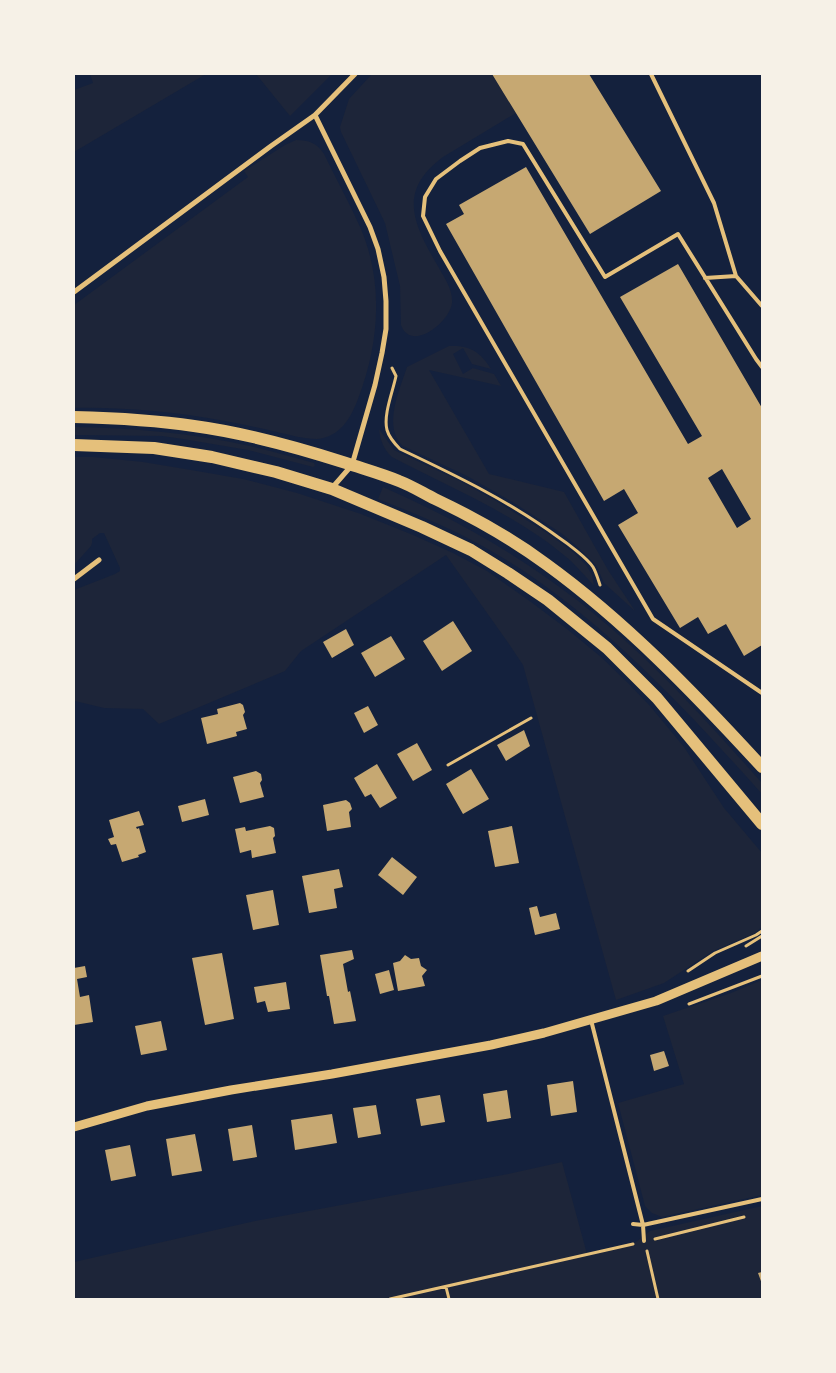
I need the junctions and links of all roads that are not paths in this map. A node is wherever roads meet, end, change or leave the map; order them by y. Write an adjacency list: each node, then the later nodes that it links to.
1 (354, 74): 3 (street)
2 (651, 74): 4 (lane)
3 (315, 115): 6 (street); 11 (street)
4 (736, 276): 5 (lane); 7 (lane)
5 (705, 278): 8 (lane); 15 (lane)
6 (74, 292)
7 (762, 306)
8 (762, 367)
9 (74, 417): 11 (main road)
10 (74, 445): 12 (main road)
11 (352, 465): 12 (street); 16 (main road)
12 (332, 489): 17 (main road)
13 (99, 560): 14 (street)
14 (74, 579)
15 (762, 693)
16 (762, 767)
17 (762, 824)
18 (762, 956): 19 (street)
19 (590, 1020): 20 (street); 23 (lane)
20 (74, 1128)
21 (762, 1199): 23 (lane)
22 (633, 1224): 23 (lane)
23 (643, 1225): 24 (lane)
24 (644, 1242)

